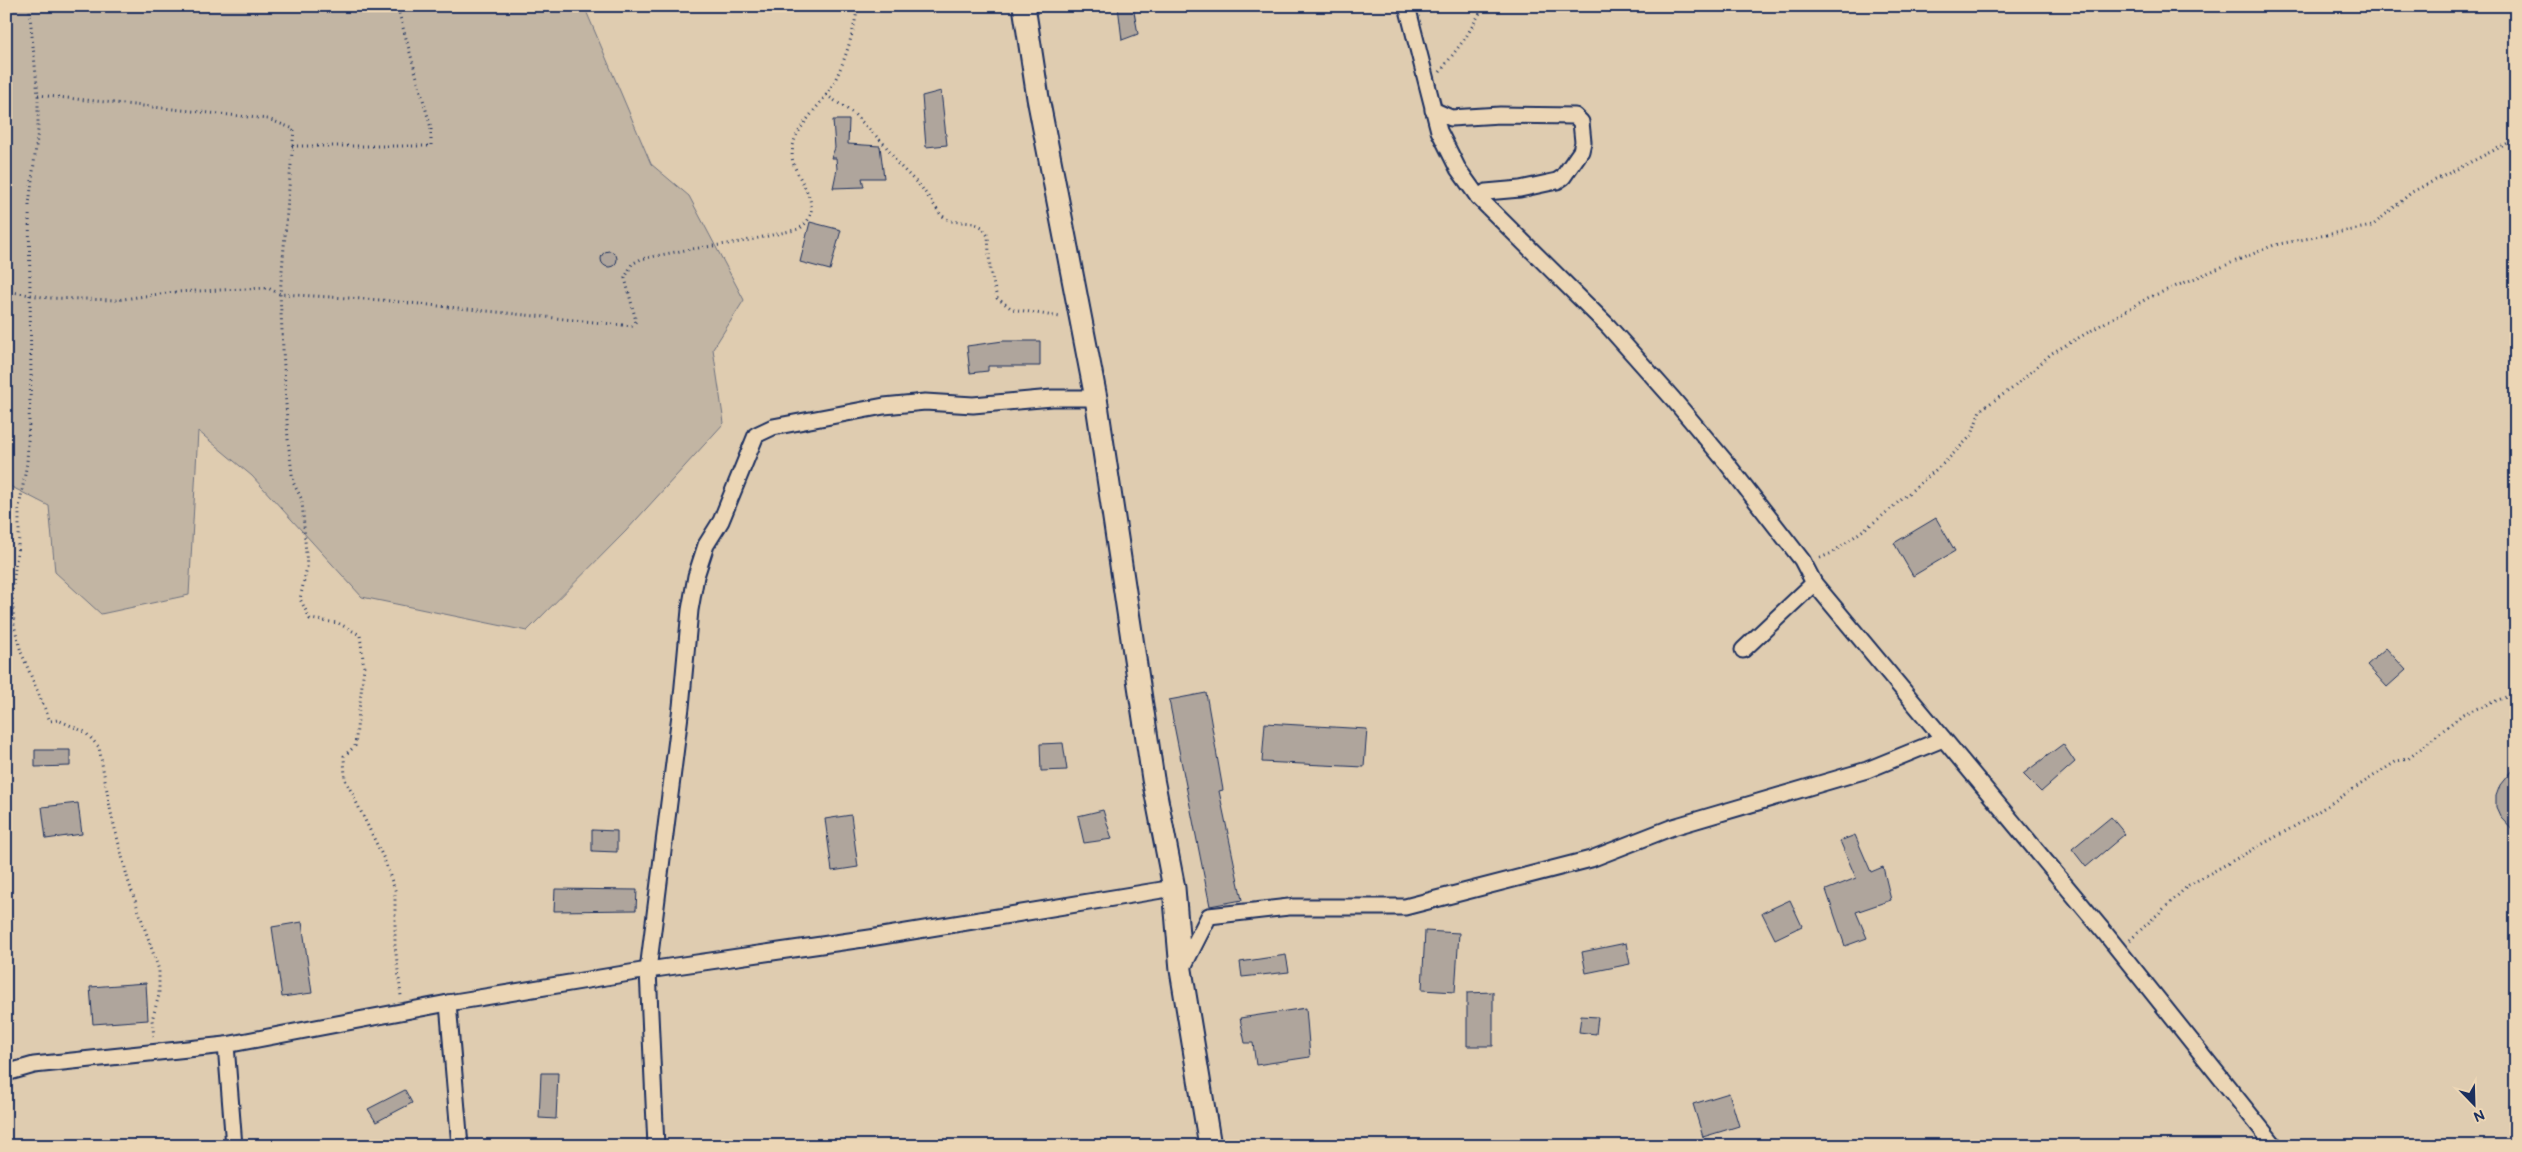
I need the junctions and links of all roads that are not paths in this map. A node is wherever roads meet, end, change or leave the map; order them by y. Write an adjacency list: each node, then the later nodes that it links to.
1 (1024, 6): 5 (main road)
2 (1407, 6): 3 (street)
3 (1433, 110): 4 (street); 4 (street)
4 (1478, 198): 6 (street)
5 (1096, 398): 9 (main road); 10 (street)
6 (1814, 584): 7 (street); 8 (street)
7 (1743, 650)
8 (1944, 739): 11 (street); 19 (street)
9 (1174, 888): 10 (street); 11 (main road)
10 (648, 970): 12 (street); 17 (street)
11 (1181, 970): 18 (main road)
12 (448, 1003): 13 (street); 16 (street)
13 (226, 1046): 14 (street); 15 (street)
14 (6, 1073)
15 (234, 1146)
16 (460, 1146)
17 (656, 1146)
18 (1210, 1146)
19 (2275, 1146)

